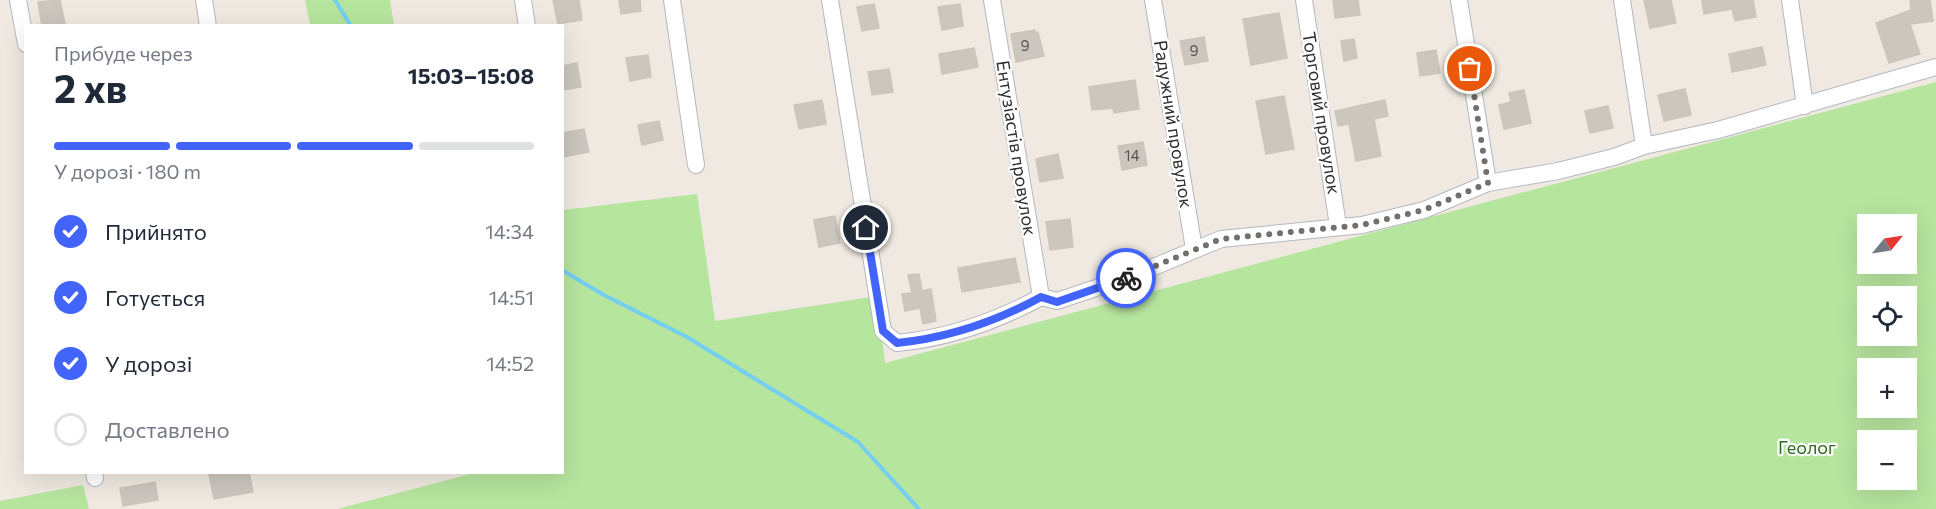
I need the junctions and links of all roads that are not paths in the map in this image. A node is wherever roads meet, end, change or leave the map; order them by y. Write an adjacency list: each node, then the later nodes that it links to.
1 (18, 0): 14 (street)
2 (204, 0): 12 (street)
3 (523, 0): 13 (street)
4 (672, 0): 18 (street)
5 (830, 0): 22 (street)
6 (992, 0): 22 (street, Ентузіастів провулок)
7 (1153, 0): 21 (street, Радужний провулок)
8 (1304, 0): 20 (street, Торговий провулок)
9 (1459, 0): 19 (street)
10 (1622, 0): 17 (street)
11 (1790, 0): 16 (street)
12 (208, 24)
13 (526, 24)
14 (24, 33)
15 (1936, 67): 16 (street)
16 (1805, 106): 17 (street)
17 (1644, 146): 19 (street)
18 (696, 165)
19 (1488, 183): 20 (street)
20 (1338, 226): 21 (street)
21 (1194, 249): 22 (street)
22 (1041, 297)

